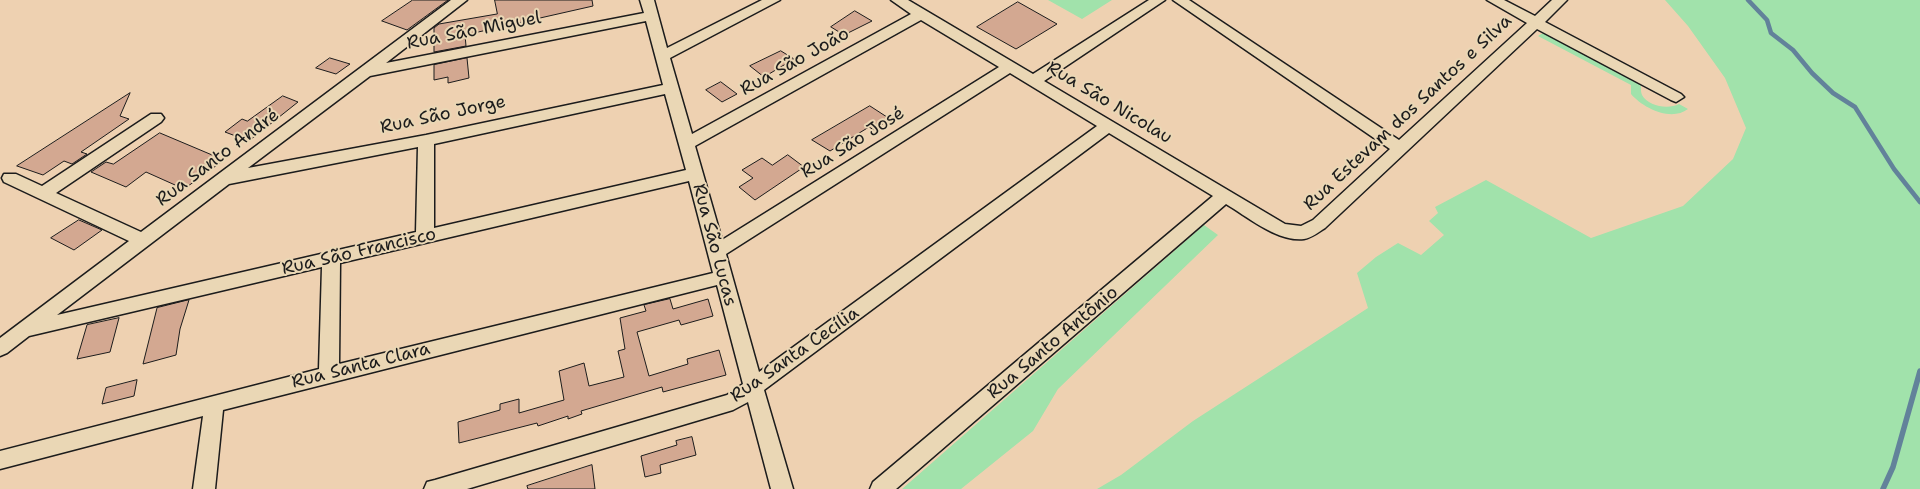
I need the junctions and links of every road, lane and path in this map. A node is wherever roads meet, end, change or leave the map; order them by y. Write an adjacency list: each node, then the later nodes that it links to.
1 (460, 0): 13 (street, Rua Santo André)
2 (773, 0): 11 (street)
3 (898, 0): 9 (street, Rua São Nicolau)
4 (1158, 0): 14 (street)
5 (1180, 0): 21 (street)
6 (1494, 0): 10 (street)
7 (1560, 0): 10 (street, Rua Estevam dos Santos e Silva)
8 (649, 8): 11 (street, Rua São Lucas); 13 (street, Rua São Miguel)
9 (921, 14): 12 (street, Rua São Nicolau); 20 (street, Rua São João)
10 (1536, 23): 16 (street); 21 (street, Rua Estevam dos Santos e Silva)
11 (662, 56): 15 (street, Rua São Lucas)
12 (1010, 68): 14 (street, Rua São Nicolau); 30 (street, Rua São José)
13 (364, 73): 24 (street, Rua Santo André)
14 (1033, 81): 18 (street, Rua São Nicolau)
15 (671, 88): 19 (street, Rua São Jorge); 20 (street, Rua São Lucas)
16 (1676, 97)
17 (156, 118): 25 (street)
18 (1108, 126): 26 (street, Rua São Nicolau); 36 (street, Rua Santa Cecília)
19 (426, 140): 24 (street, Rua São Jorge); 28 (street)
20 (686, 144): 22 (street, Rua São Lucas)
21 (1401, 149): 27 (street, Rua Estevam dos Santos e Silva)
22 (695, 174): 28 (street, Rua São Francisco); 30 (street, Rua São Lucas)
23 (10, 178): 25 (street)
24 (223, 179): 29 (street, Rua Santo André)
25 (44, 194): 29 (street)
26 (1224, 196): 27 (street, Rua São Nicolau); 42 (street, Rua Santo Antônio)
27 (1303, 233)
28 (425, 237): 31 (street, Rua São Francisco)
29 (143, 240): 33 (street, Rua Santo André)
30 (716, 252): 32 (street, Rua São Lucas)
31 (331, 258): 33 (street, Rua São Francisco); 35 (street)
32 (724, 277): 35 (street, Rua Santa Clara); 36 (street, Rua São Lucas)
33 (24, 330): 34 (street, Rua Santo André)
34 (0, 348)
35 (329, 374): 37 (street, Rua Santa Clara)
36 (753, 388): 40 (street, Rua Santa Cecília); 41 (street, Rua São Lucas)
37 (214, 404): 38 (street, Rua Santa Clara); 39 (street)
38 (0, 460)
39 (204, 489)
40 (435, 489)
41 (782, 489)
42 (881, 489)

